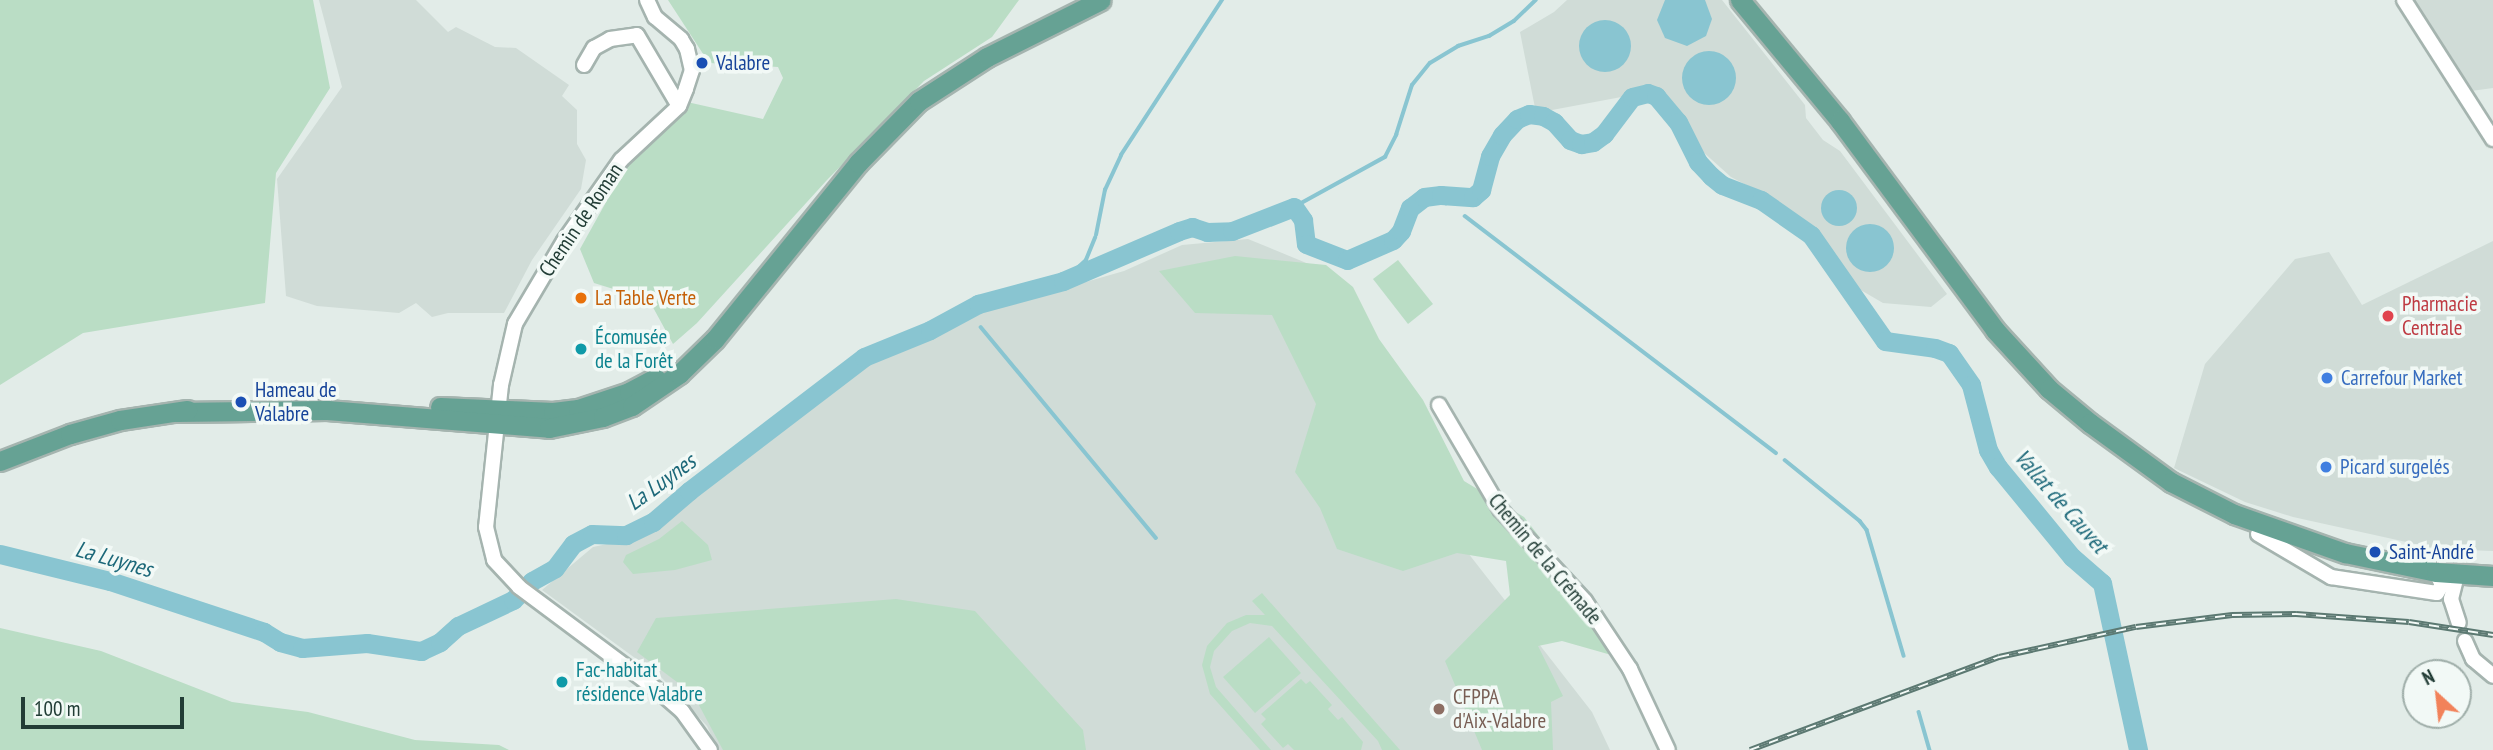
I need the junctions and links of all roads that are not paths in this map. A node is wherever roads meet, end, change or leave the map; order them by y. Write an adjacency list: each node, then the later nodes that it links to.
1 (647, 0): 6 (street, Chemin de Roman)
2 (1101, 0): 9 (main road)
3 (1740, 0): 11 (main road)
4 (2404, 0): 7 (street)
5 (584, 65): 6 (street)
6 (679, 106): 9 (street, Chemin de Roman)
7 (2493, 139)
8 (1439, 405): 19 (street, Chemin de la Crémade)
9 (495, 423): 10 (main road); 18 (street, Chemin de Roman)
10 (0, 461)
11 (2268, 532): 12 (main road); 13 (main road)
12 (2493, 564)
13 (2457, 575): 14 (main road); 15 (street)
14 (2493, 576)
15 (2459, 623)
16 (2467, 647): 17 (street)
17 (2493, 676)
18 (710, 750)
19 (1668, 750)

